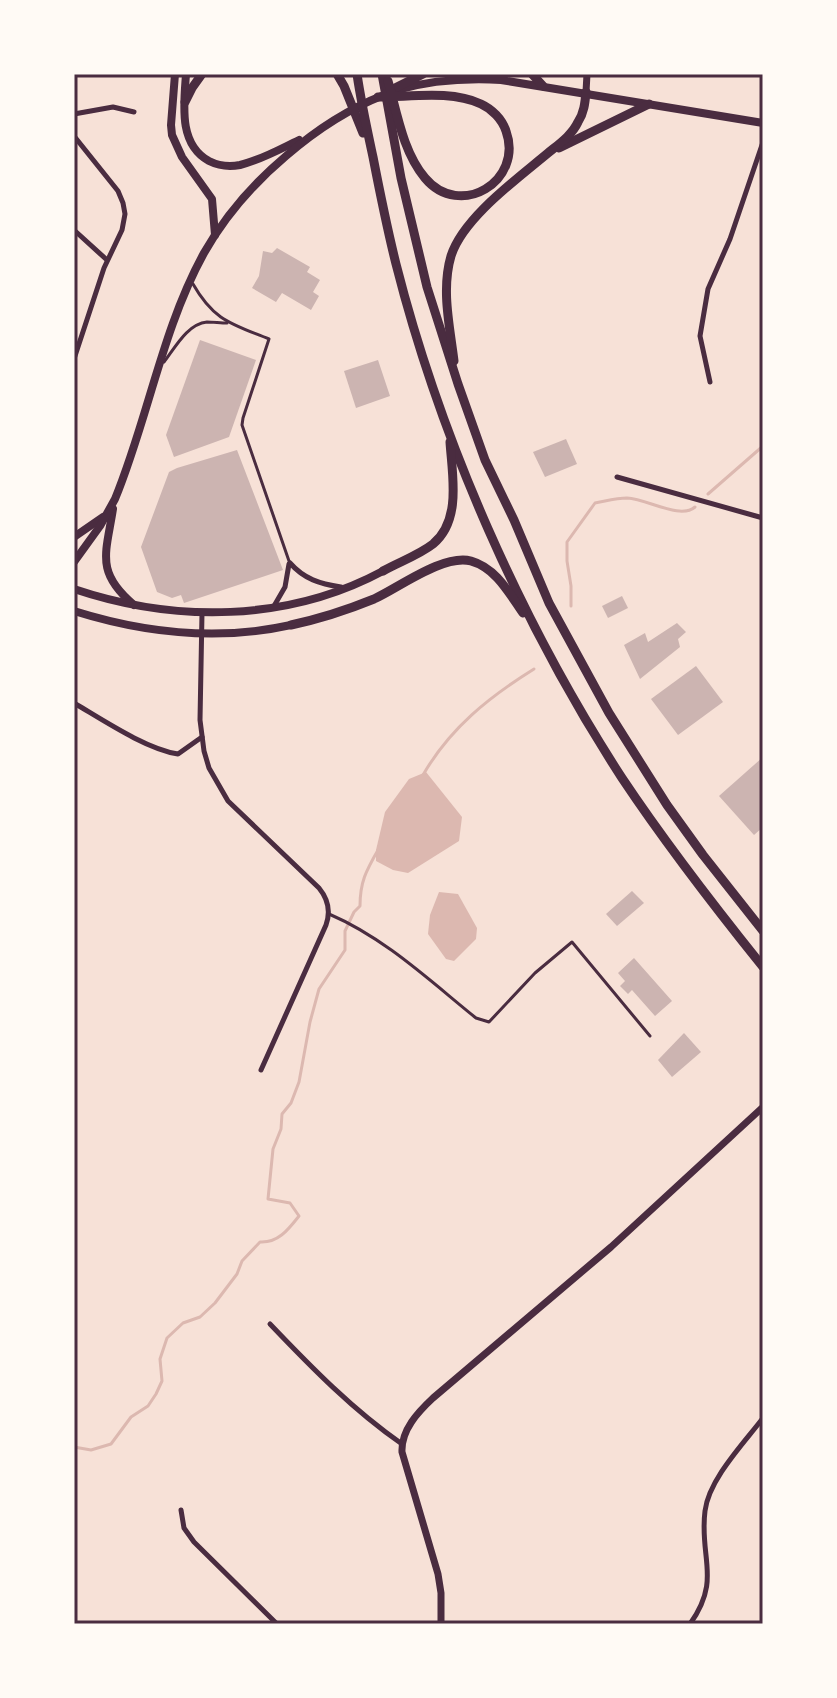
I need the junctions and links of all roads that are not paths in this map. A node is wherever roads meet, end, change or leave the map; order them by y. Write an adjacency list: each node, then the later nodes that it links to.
1 (175, 74): 24 (main road)
2 (186, 74): 13 (main road)
3 (202, 74): 13 (highway)
4 (337, 74): 22 (highway)
5 (357, 74): 22 (highway)
6 (384, 74): 12 (highway); 31 (highway)
7 (423, 74): 12 (highway)
8 (532, 74): 10 (highway)
9 (587, 74): 11 (street)
10 (543, 86): 11 (main road); 12 (main road)
11 (586, 92): 14 (main road); 21 (highway)
12 (378, 97): 18 (main road)
13 (185, 102): 18 (main road)
14 (649, 104): 17 (main road); 21 (highway)
15 (134, 112): 16 (street)
16 (74, 114)
17 (763, 123)
18 (311, 135): 24 (main road)
19 (74, 136): 25 (street)
20 (763, 142): 30 (street)
21 (548, 152): 31 (highway)
22 (373, 158): 32 (highway)
23 (74, 230): 25 (street)
24 (215, 236): 26 (main road)
25 (107, 260): 28 (street)
26 (191, 281): 27 (lane); 29 (main road)
27 (231, 324): 29 (lane); 39 (lane)
28 (74, 359)
29 (159, 368): 34 (main road)
30 (710, 382)
31 (458, 384): 53 (highway)
32 (450, 430): 40 (highway); 49 (highway)
33 (617, 477): 36 (street)
34 (115, 499): 35 (main road); 43 (main road)
35 (107, 514): 37 (main road); 38 (main road)
36 (763, 518)
37 (74, 537)
38 (74, 562)
39 (290, 563): 41 (street); 44 (street)
40 (383, 571): 41 (main road)
41 (345, 588): 44 (main road)
42 (74, 589): 43 (main road)
43 (134, 605): 46 (main road)
44 (273, 608): 46 (main road)
45 (74, 611): 48 (main road)
46 (202, 613): 48 (street)
47 (291, 625): 48 (main road); 49 (highway)
48 (202, 634): 51 (street)
49 (542, 638): 54 (highway)
50 (74, 703): 51 (street)
51 (202, 737): 52 (street)
52 (329, 914): 55 (lane); 56 (street)
53 (763, 931)
54 (763, 967)
55 (650, 1036)
56 (261, 1070)
57 (763, 1107): 60 (street)
58 (270, 1324): 60 (street)
59 (763, 1418): 64 (street)
60 (402, 1444): 63 (street)
61 (181, 1510): 62 (street)
62 (277, 1624)
63 (441, 1624)
64 (690, 1624)

